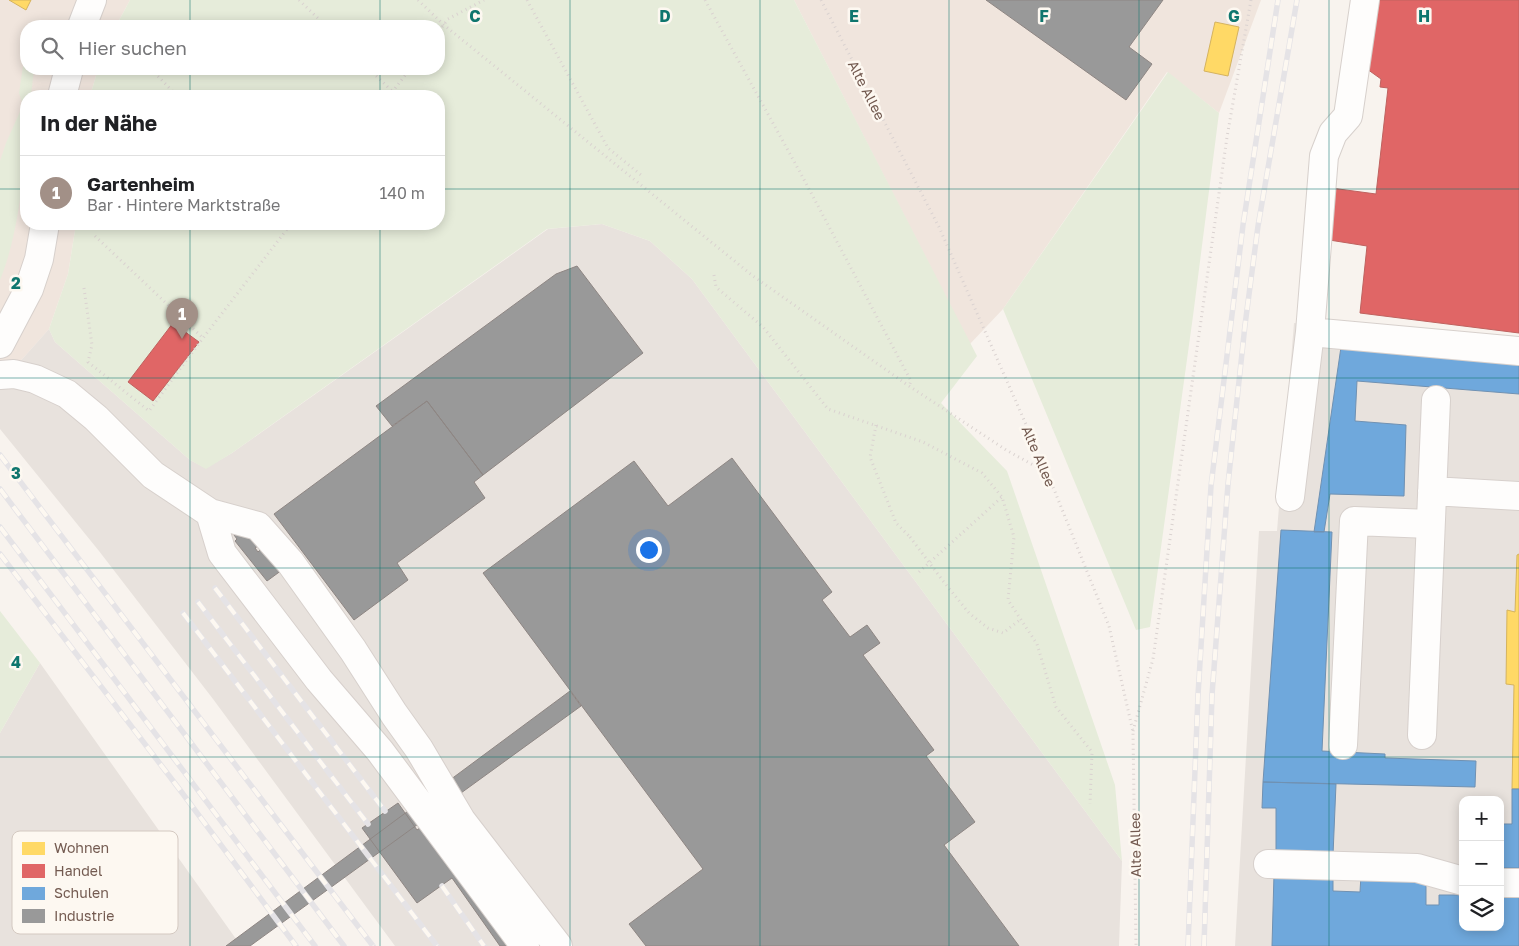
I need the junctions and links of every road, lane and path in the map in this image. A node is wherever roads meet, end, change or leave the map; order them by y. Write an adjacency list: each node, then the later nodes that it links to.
1 (92, 0): 10 (street)
2 (299, 0): 11 (path)
3 (418, 0): 12 (path)
4 (484, 0): 13 (path)
5 (527, 0): 23 (path)
6 (705, 0): 34 (path)
7 (821, 0): 37 (path, Alte Allee)
8 (1251, 0): 46 (path)
9 (1365, 0): 29 (street)
10 (84, 20)
11 (320, 20)
12 (440, 20)
13 (445, 23)
14 (445, 25): 34 (path)
15 (67, 75): 19 (street)
16 (157, 75): 20 (path)
17 (375, 75): 21 (path)
18 (405, 75): 22 (path)
19 (63, 90)
20 (170, 90)
21 (391, 90)
22 (393, 90)
23 (641, 174)
24 (44, 230): 31 (street)
25 (286, 230): 30 (path)
26 (95, 236): 30 (path)
27 (714, 275): 36 (path)
28 (84, 288): 30 (path)
29 (1310, 332): 32 (street); 41 (street)
30 (202, 338)
31 (0, 344)
32 (1519, 351)
33 (0, 375): 42 (street)
34 (909, 386): 37 (path)
35 (1436, 400): 38 (street)
36 (876, 425): 39 (path); 45 (path, bridge)
37 (1047, 472): 46 (path, Alte Allee)
38 (1432, 491): 40 (street); 43 (street)
39 (1002, 496): 44 (path); 45 (path)
40 (1519, 496)
41 (1290, 497)
42 (210, 513): 54 (street); 55 (street)
43 (1430, 524): 47 (street); 48 (street)
44 (920, 572)
45 (1021, 619): 49 (path)
46 (1133, 732): 56 (path, Alte Allee)
47 (1422, 735)
48 (1343, 745)
49 (1090, 804)
50 (1268, 864): 51 (street)
51 (1459, 880)
52 (1504, 883): 53 (street)
53 (1519, 883)
54 (526, 946)
55 (558, 946)
56 (1136, 946)

